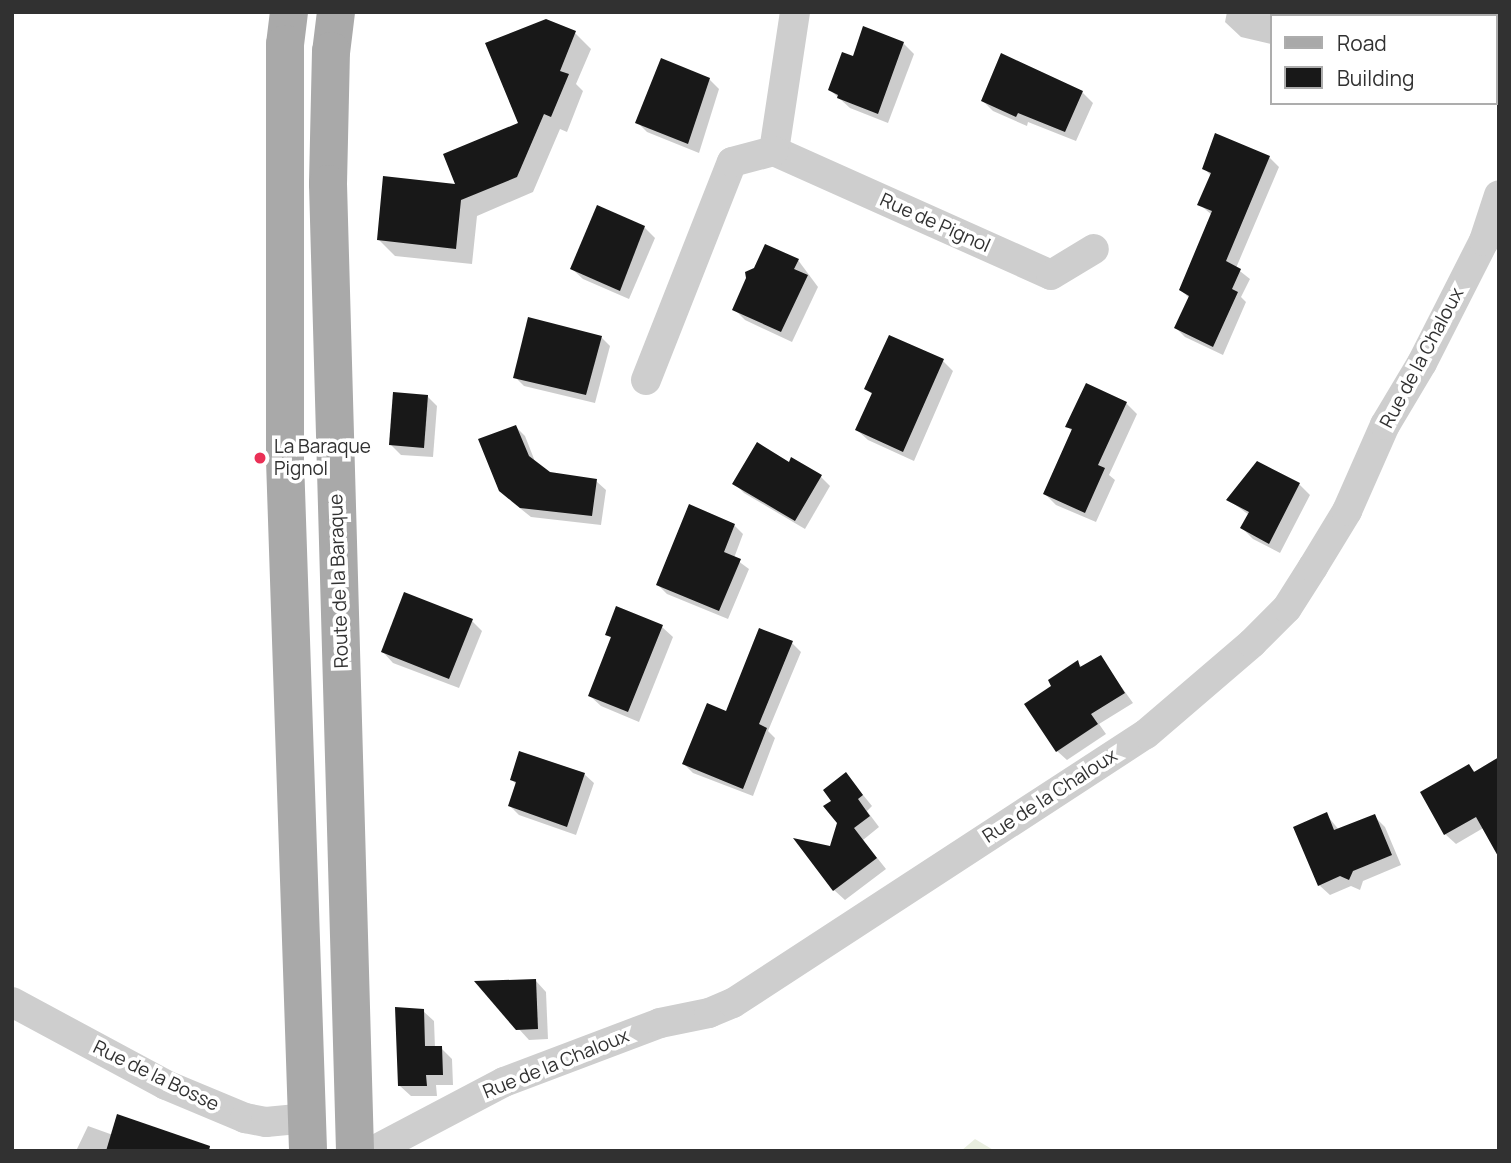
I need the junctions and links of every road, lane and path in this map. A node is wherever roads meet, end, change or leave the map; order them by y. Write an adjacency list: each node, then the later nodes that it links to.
1 (289, 12): 9 (main road)
2 (336, 12): 10 (main road, Route de la Baraque)
3 (788, 14): 4 (street)
4 (774, 151): 6 (street, Rue de Pignol); 7 (street)
5 (1499, 195): 11 (street, Rue de la Chaloux)
6 (1094, 249)
7 (646, 380)
8 (12, 1002): 9 (street, Rue de la Bosse)
9 (308, 1134)
10 (355, 1151)
11 (373, 1151)

